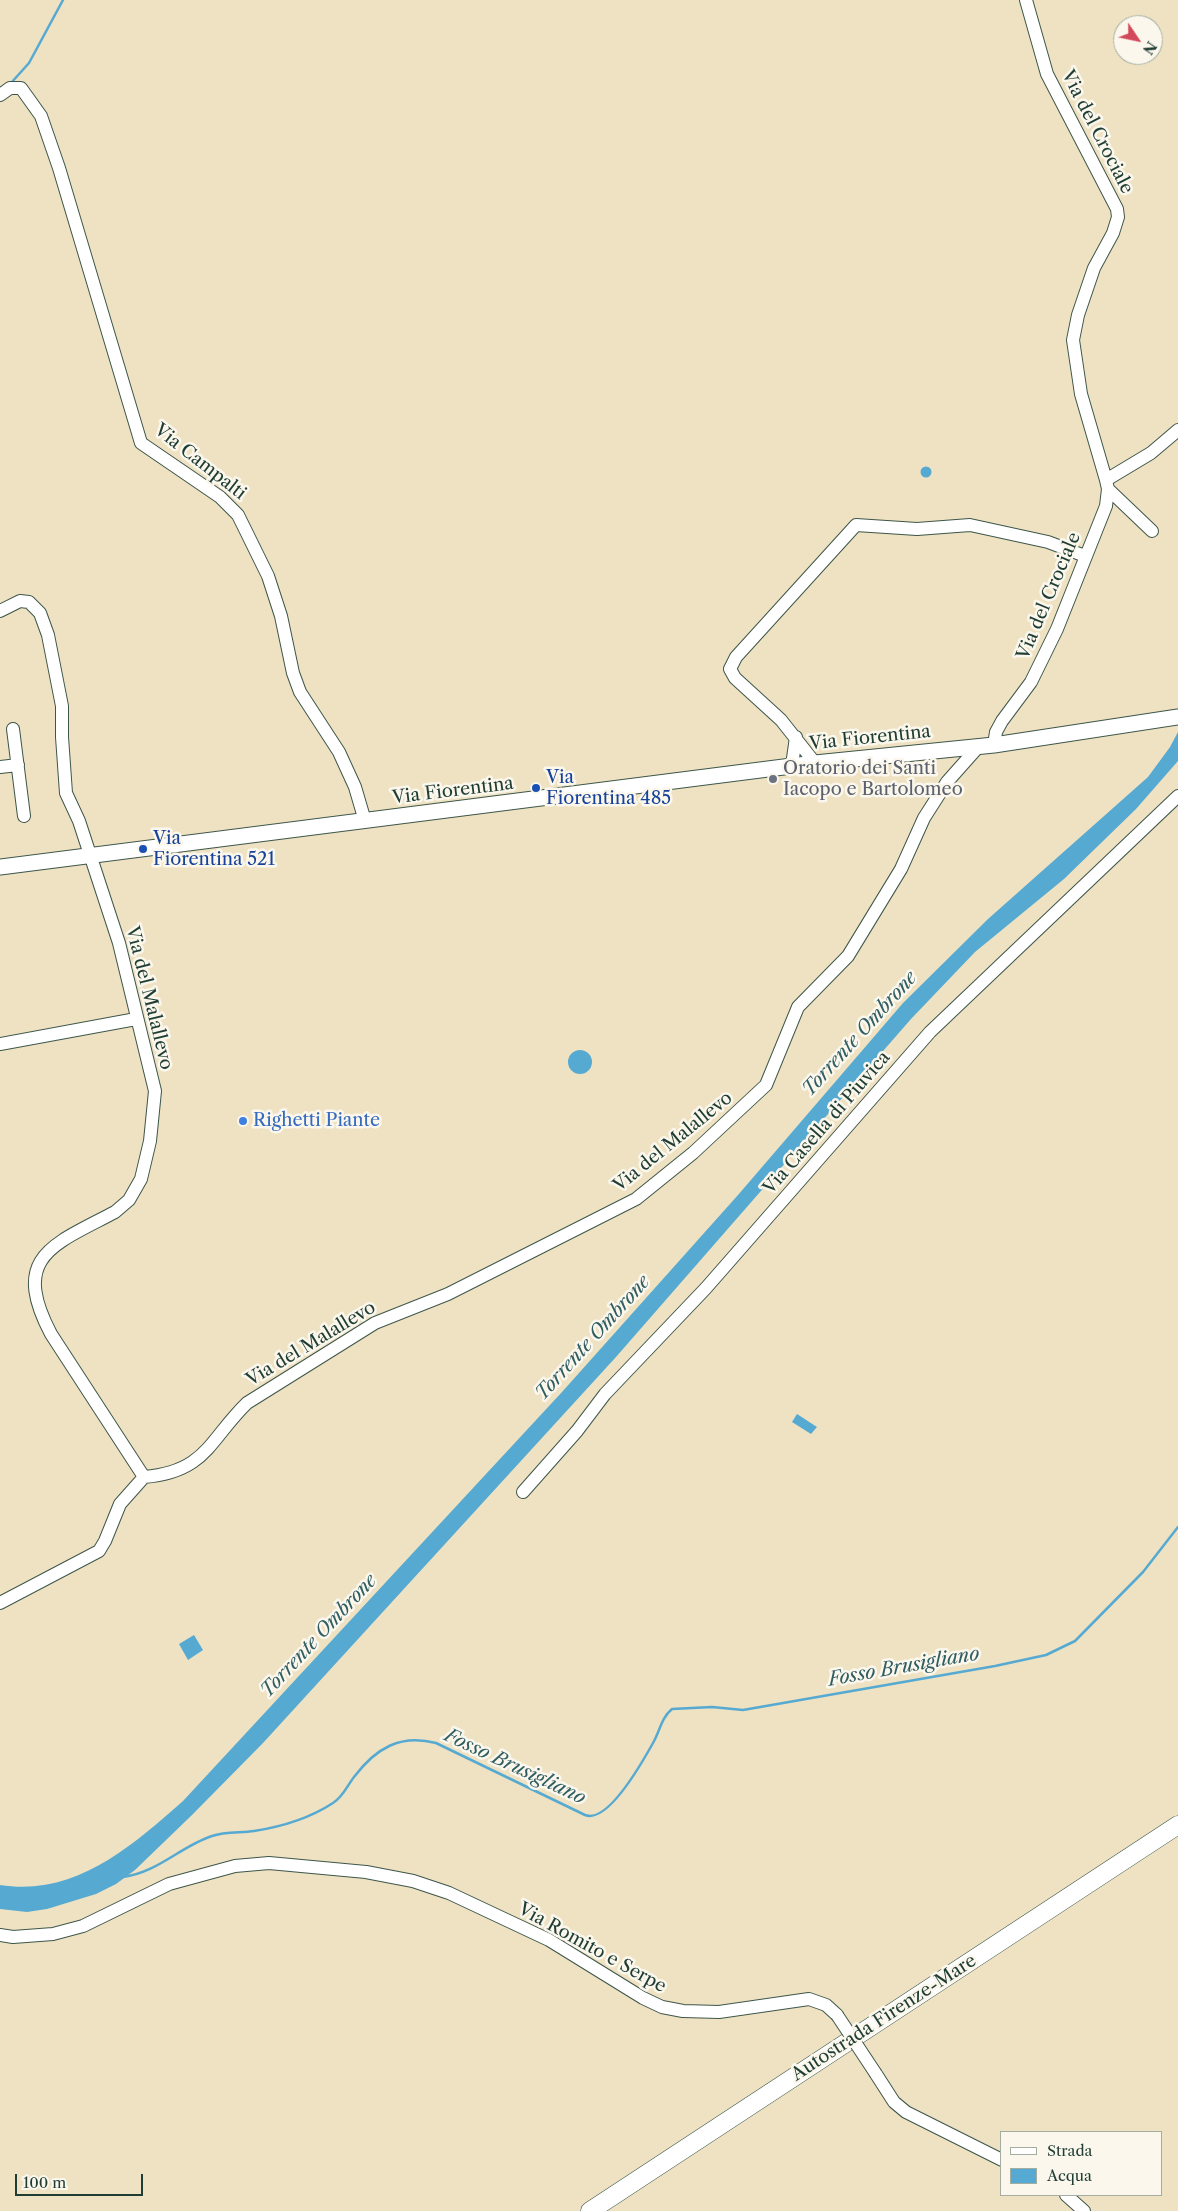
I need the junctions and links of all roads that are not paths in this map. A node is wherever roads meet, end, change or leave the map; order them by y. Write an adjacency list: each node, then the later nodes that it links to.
1 (1026, 0): 4 (street, Via del Crociale)
2 (0, 95): 19 (street, Via Campalti)
3 (1178, 430): 4 (street)
4 (1107, 485): 5 (street); 6 (street, Via del Crociale)
5 (1152, 531)
6 (1085, 556): 10 (street); 11 (street, Via del Crociale)
7 (0, 611): 20 (street, Via del Malallevo)
8 (1173, 718): 11 (main road, Via Fiorentina)
9 (13, 729): 14 (street)
10 (796, 738): 13 (street); 15 (street)
11 (994, 745): 12 (main road, Via Fiorentina)
12 (978, 746): 13 (main road, Via Fiorentina); 24 (street, Via del Malallevo)
13 (815, 762): 15 (main road, Via Fiorentina)
14 (18, 765): 16 (street); 18 (street)
15 (792, 766): 19 (main road, Via Fiorentina)
16 (0, 767)
17 (1178, 796): 25 (street, Via Casella di Piuvica)
18 (24, 816)
19 (365, 821): 20 (main road, Via Fiorentina)
20 (90, 856): 21 (main road, Via Fiorentina); 22 (street, Via del Malallevo)
21 (0, 868)
22 (136, 1020): 23 (street); 24 (street, Via del Malallevo)
23 (0, 1044)
24 (144, 1477): 26 (street)
25 (523, 1492)
26 (0, 1604)
27 (1178, 1825): 32 (highway, Autostrada Firenze-Mare)
28 (1178, 1840): 33 (highway, Autostrada Firenze-Mare)
29 (0, 1935): 30 (street, Via Romito e Serpe, bridge)
30 (1000, 2159)
31 (1067, 2196): 34 (street)
32 (590, 2211)
33 (612, 2211)
34 (1084, 2211)

